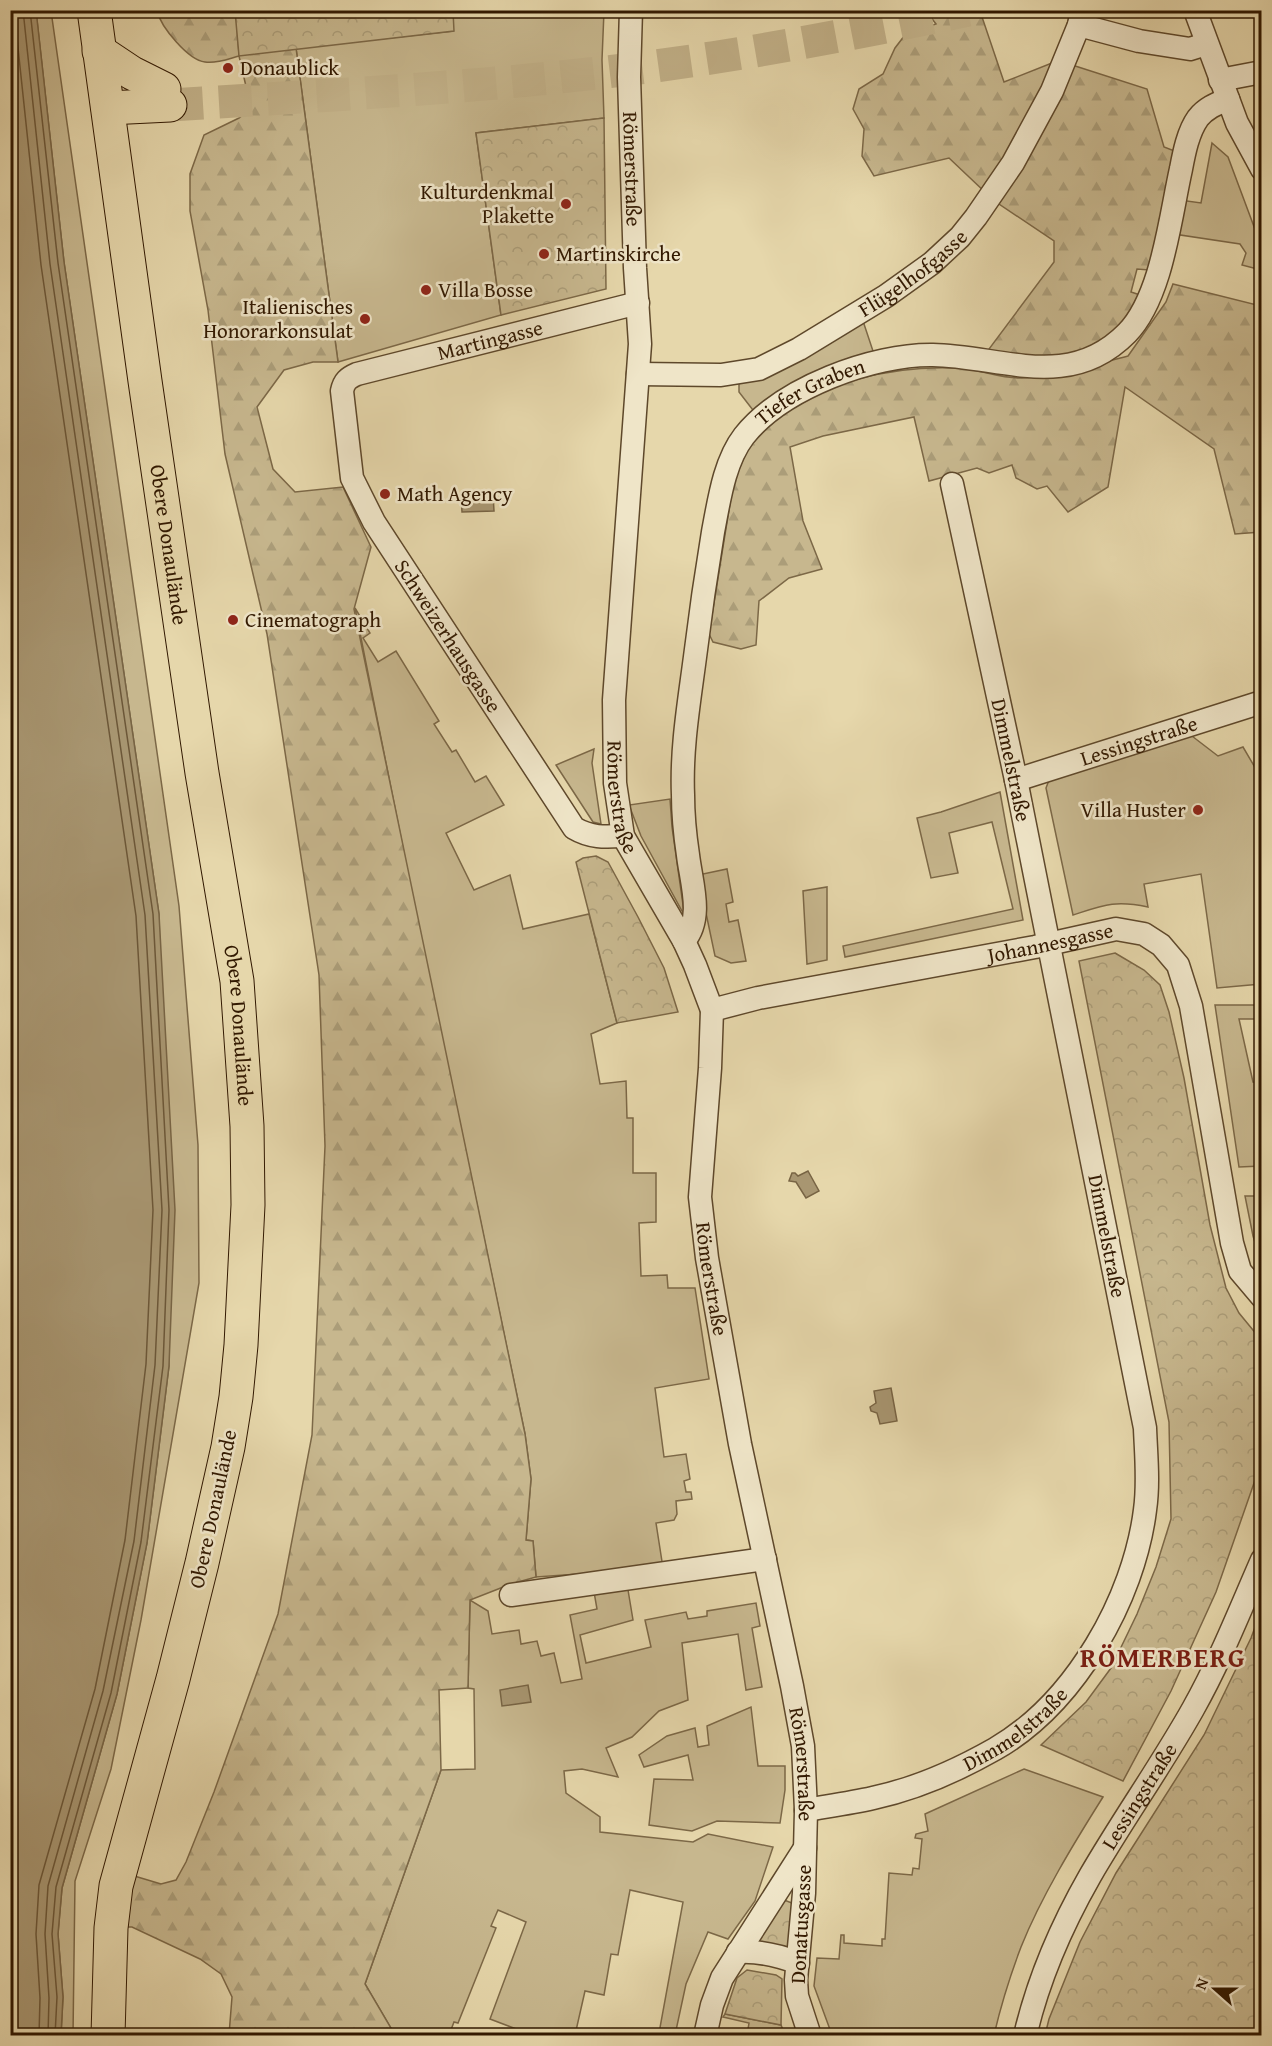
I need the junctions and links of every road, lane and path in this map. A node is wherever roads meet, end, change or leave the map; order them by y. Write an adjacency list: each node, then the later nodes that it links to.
1 (94, 10): 6 (main road, Obere Donaulände)
2 (632, 10): 11 (street, Römerstraße)
3 (1195, 10): 5 (street)
4 (1081, 18): 5 (street, Flügelhofgasse); 12 (street, Flügelhofgasse)
5 (1206, 44): 8 (street)
6 (99, 51): 9 (main road, Obere Donaulände); 9 (main road)
7 (1262, 72): 8 (street, Tiefer Graben)
8 (1224, 90): 10 (street); 18 (street, Tiefer Graben)
9 (108, 108): 29 (main road, Obere Donaulände)
10 (1262, 169)
11 (638, 303): 12 (street, Römerstraße); 13 (street, Martingasse)
12 (639, 374): 17 (street, Römerstraße)
13 (344, 383): 17 (street, Schweizerhausgasse)
14 (952, 484): 16 (street, Dimmelstraße)
15 (1262, 702): 16 (street, Lessingstraße)
16 (1016, 780): 19 (street, Dimmelstraße)
17 (624, 836): 18 (street, Römerstraße)
18 (684, 941): 20 (street, Römerstraße)
19 (1049, 944): 20 (street, Johannesgasse); 21 (street, Johannesgasse); 25 (street, Dimmelstraße)
20 (712, 1010): 22 (street, Römerstraße)
21 (1262, 1297)
22 (765, 1558): 24 (street); 25 (street, Römerstraße)
23 (1262, 1560): 32 (street, Lessingstraße)
24 (511, 1595)
25 (806, 1810): 26 (street, Römerstraße)
26 (805, 1847): 27 (street, Römerstraße); 28 (street, Donatusgasse)
27 (738, 1952): 28 (street); 30 (street, Römerstraße)
28 (798, 1963): 31 (street, Donatusgasse)
29 (108, 2036)
30 (705, 2036)
31 (810, 2036)
32 (1025, 2036)

